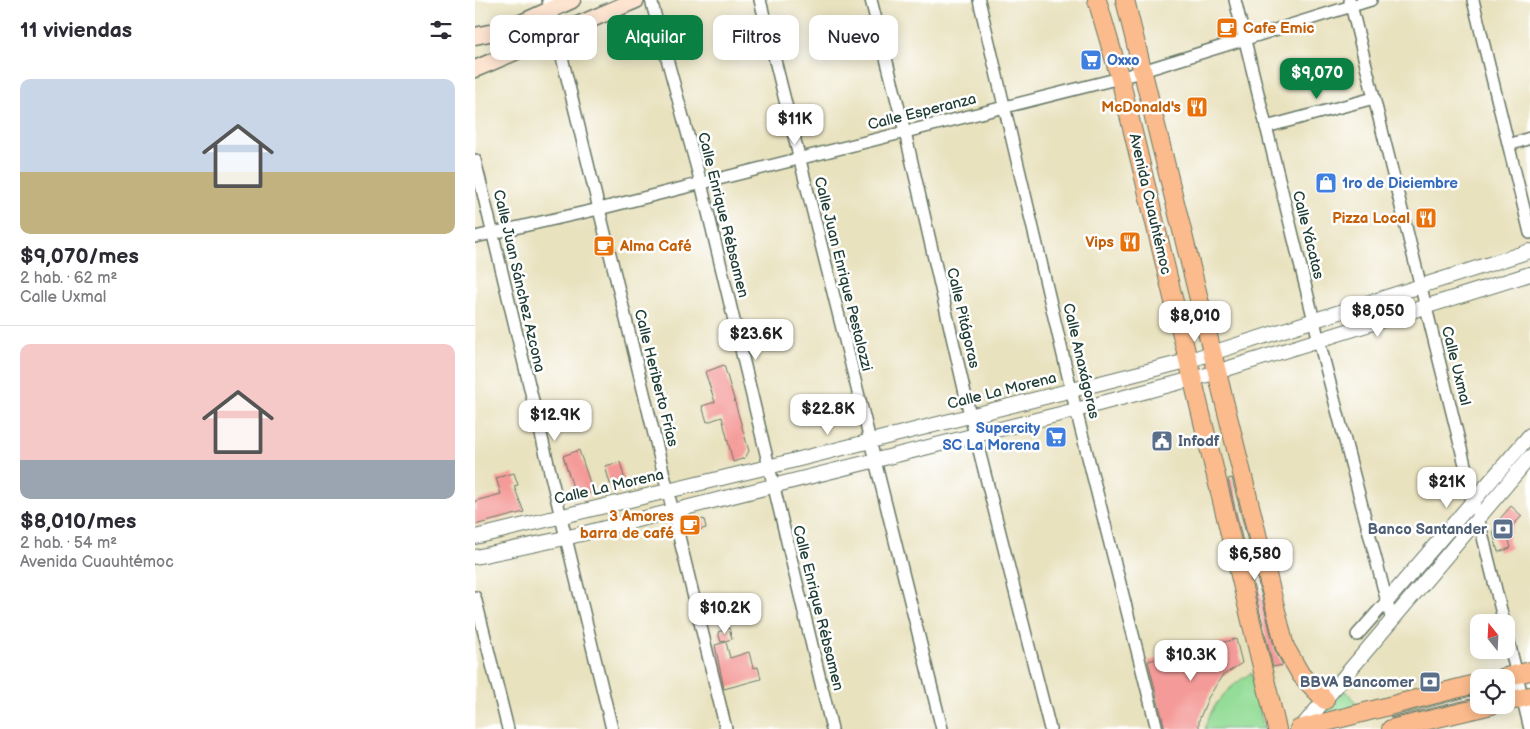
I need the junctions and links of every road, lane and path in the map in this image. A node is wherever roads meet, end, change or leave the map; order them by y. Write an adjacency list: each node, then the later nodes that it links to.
1 (571, 0): 13 (main road)
2 (636, 0): 14 (main road)
3 (651, 0): 30 (street, Calle Enrique Rébsamen)
4 (760, 0): 28 (street, Calle Juan Enrique Pestalozzi)
5 (871, 0): 25 (street, Calle Pitágoras)
6 (979, 0): 23 (street, Calle Anaxágoras)
7 (1097, 0): 21 (main road, Avenida Cuauhtémoc)
8 (1125, 0): 20 (main road, Avenida Cuauhtémoc)
9 (1235, 0): 16 (street, Calle Yácatas)
10 (1371, 0): 12 (street, Calle Esperanza)
11 (1473, 0): 27 (street)
12 (1351, 3): 16 (street, Calle Esperanza); 22 (street, Calle Uxmal)
13 (549, 4): 15 (main road)
14 (597, 17)
15 (475, 36)
16 (1244, 40): 20 (street, Calle Esperanza); 24 (street, Calle Yácatas)
17 (496, 60): 19 (main road)
18 (563, 60): 31 (street, Calle Heriberto Frías)
19 (475, 69)
20 (1141, 72): 21 (street, Calle Esperanza); 41 (main road, Avenida Cuauhtémoc)
21 (1120, 78): 23 (street, Calle Esperanza); 42 (main road, Avenida Cuauhtémoc)
22 (1374, 98): 24 (street); 37 (street, Calle Uxmal)
23 (1005, 106): 25 (street, Calle Esperanza); 45 (street, Calle Anaxágoras)
24 (1266, 127): 39 (street, Calle Yácatas)
25 (905, 132): 28 (street, Calle Esperanza); 47 (street, Calle Pitágoras)
26 (1530, 138): 27 (street)
27 (1509, 145): 32 (street)
28 (800, 158): 30 (street, Calle Esperanza); 50 (street, Calle Juan Enrique Pestalozzi)
29 (475, 160): 33 (street, Calle Juan Sánchez Azcona)
30 (701, 183): 31 (street, Calle Esperanza); 53 (street, Calle Enrique Rébsamen)
31 (599, 209): 33 (street, Calle Esperanza); 55 (street, Calle Heriberto Frías)
32 (1530, 232)
33 (492, 233): 34 (street, Calle Esperanza); 58 (street, Calle Juan Sánchez Azcona)
34 (475, 237)
35 (1530, 251): 37 (street, Calle La Morena)
36 (1530, 274): 38 (street)
37 (1421, 286): 38 (street, Calle Uxmal); 39 (street, Calle La Morena)
38 (1426, 307): 40 (street); 56 (street, Calle Uxmal)
39 (1314, 321): 40 (street, Calle Yácatas); 41 (street, Calle La Morena)
40 (1319, 341): 43 (street); 64 (street, Calle Yácatas)
41 (1211, 354): 42 (street, Calle La Morena); 43 (main road, Avenida Cuauhtémoc)
42 (1187, 361): 44 (main road, Avenida Cuauhtémoc); 45 (street, Calle La Morena)
43 (1216, 372): 44 (street); 72 (main road, Avenida Cuauhtémoc)
44 (1191, 379): 46 (street); 81 (main road, Avenida Cuauhtémoc)
45 (1072, 390): 46 (street, Calle Anaxágoras); 47 (street, Calle La Morena)
46 (1077, 410): 49 (street); 80 (street, Calle Anaxágoras)
47 (970, 415): 49 (street, Calle Pitágoras); 50 (street, Calle La Morena)
48 (1530, 435): 56 (street)
49 (976, 436): 52 (street); 79 (street, Calle Pitágoras)
50 (868, 441): 52 (street, Calle Juan Enrique Pestalozzi); 53 (street, Calle La Morena)
51 (1530, 457): 59 (street)
52 (873, 462): 54 (street); 78 (street, Calle Juan Enrique Pestalozzi)
53 (768, 467): 54 (street, Calle Enrique Rébsamen); 55 (street, Calle La Morena)
54 (772, 487): 57 (street); 77 (street, Calle Enrique Rébsamen)
55 (668, 490): 57 (street, Calle Heriberto Frías); 58 (street, Calle La Morena)
56 (1474, 500): 59 (street, Calle Uxmal); 64 (street)
57 (673, 510): 61 (street); 76 (street, Calle Heriberto Frías)
58 (559, 515): 60 (street, Calle La Morena); 61 (street, Calle Juan Sánchez Azcona)
59 (1479, 518): 65 (street, Calle Uxmal); 66 (street)
60 (475, 537)
61 (565, 538): 62 (street); 75 (street, Calle Juan Sánchez Azcona)
62 (475, 558)
63 (475, 597): 74 (street)
64 (1387, 602): 66 (street, Calle Yácatas); 67 (street)
65 (1502, 614)
66 (1392, 621): 72 (street)
67 (1357, 635)
68 (1513, 659): 69 (street)
69 (1516, 674): 71 (street)
70 (1470, 685): 82 (main road)
71 (1520, 699): 84 (street)
72 (1325, 700): 82 (street)
73 (1470, 710): 83 (main road)
74 (508, 729)
75 (612, 729)
76 (726, 729)
77 (832, 729)
78 (942, 729)
79 (1050, 729)
80 (1157, 729)
81 (1277, 729)
82 (1299, 729)
83 (1391, 729)
84 (1530, 729)

